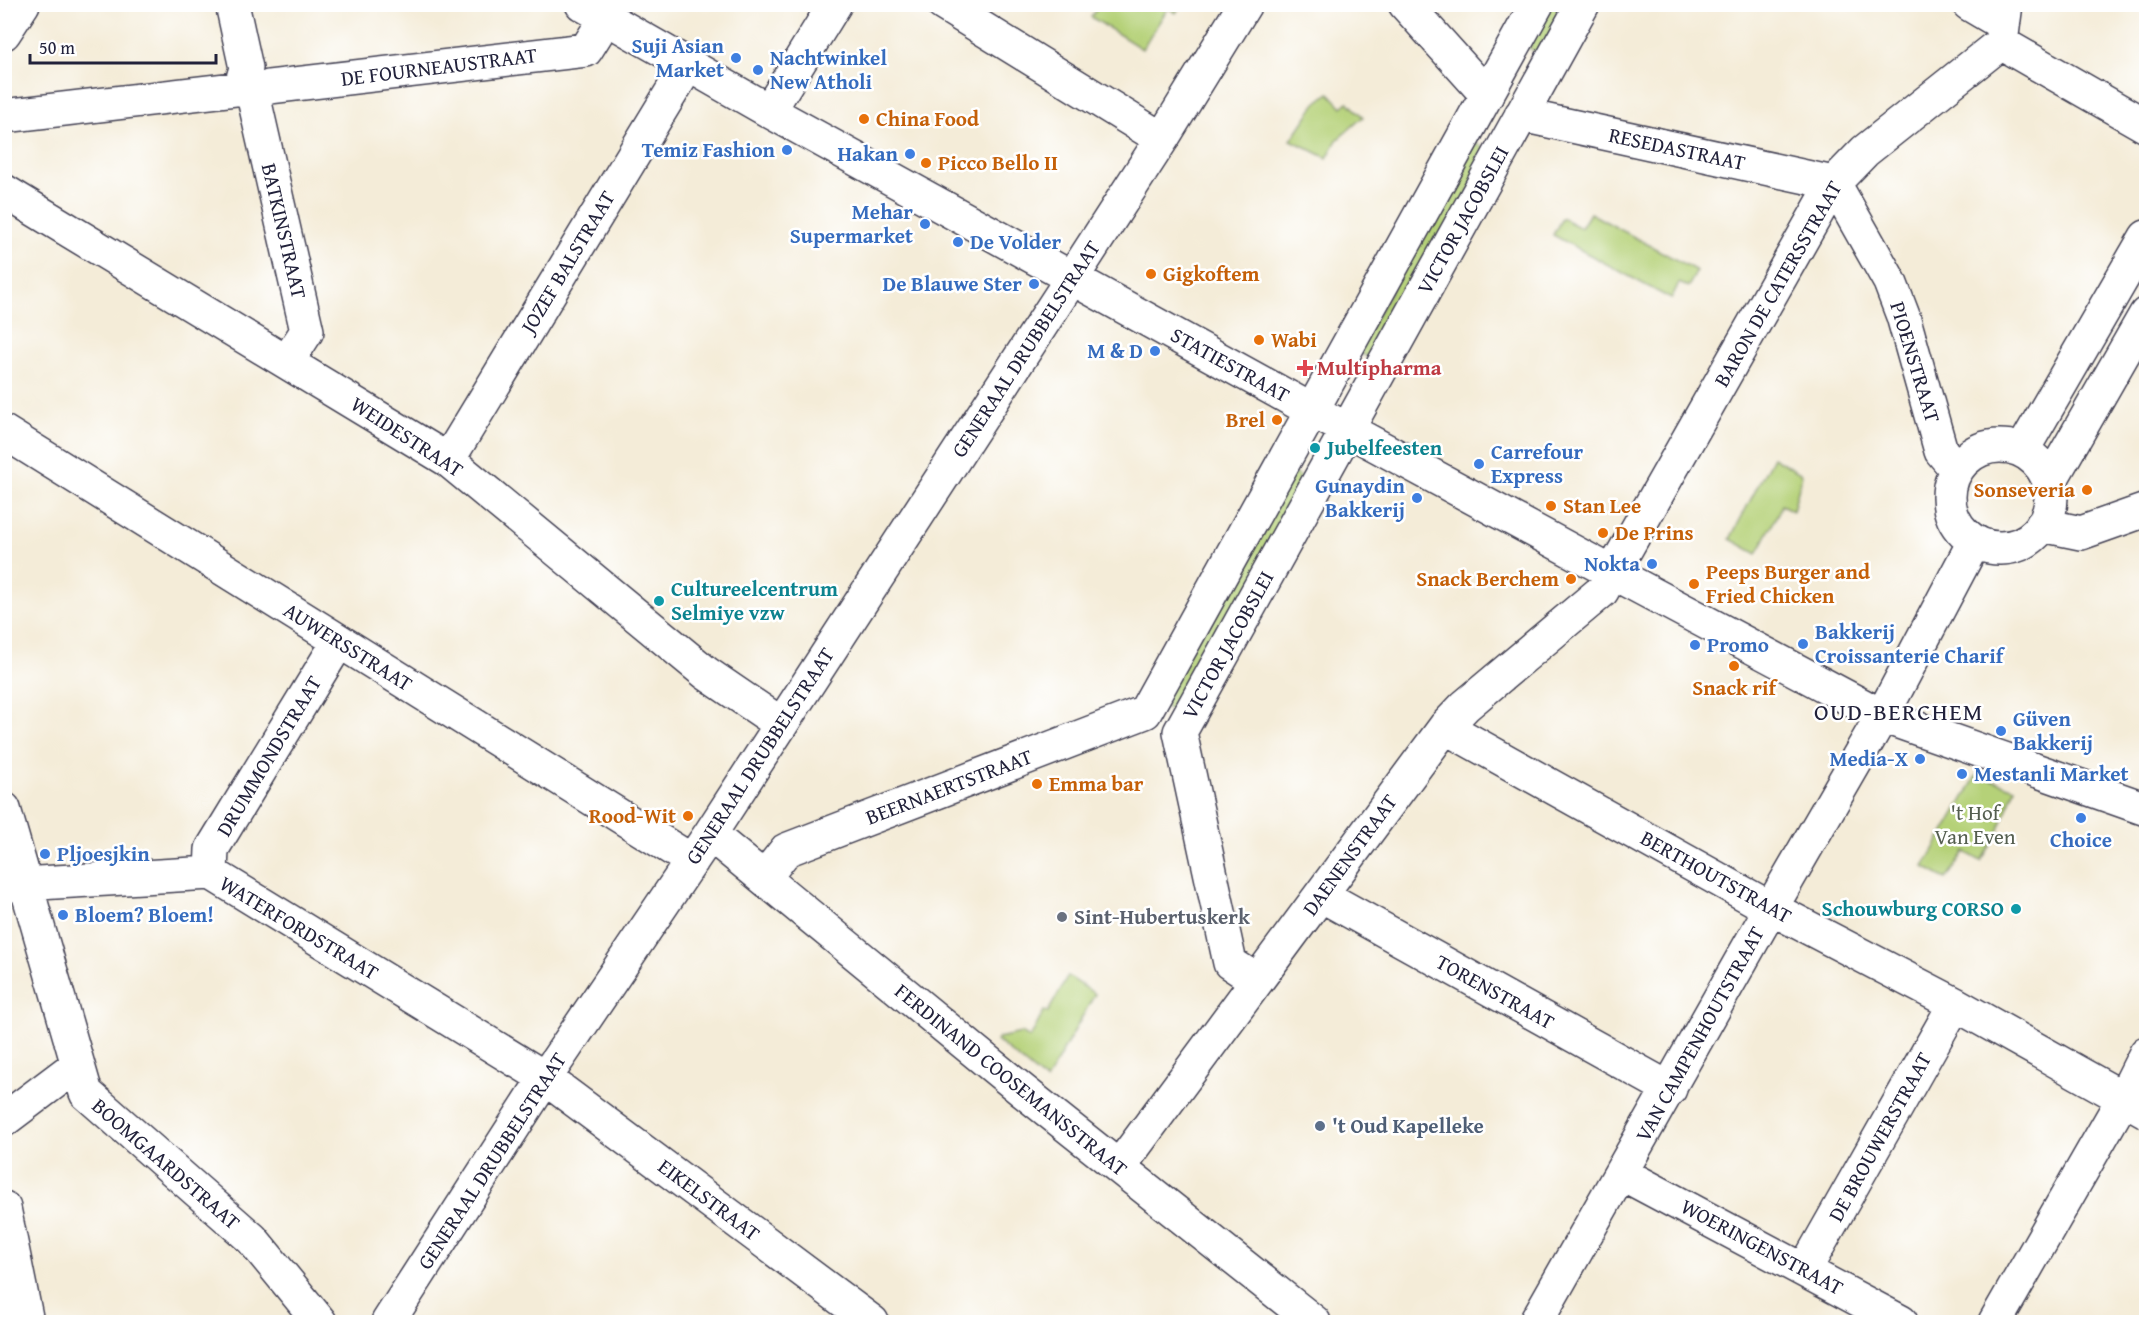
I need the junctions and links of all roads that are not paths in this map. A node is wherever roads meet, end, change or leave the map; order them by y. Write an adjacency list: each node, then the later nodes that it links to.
1 (23, 4): 12 (street)
2 (232, 4): 14 (street, BATKINSTRAAT)
3 (835, 4): 16 (street)
4 (944, 4): 20 (street)
5 (1245, 4): 20 (street, GENERAAL DRUBBELSTRAAT)
6 (1405, 4): 15 (street)
7 (1537, 4): 15 (street, VICTOR JACOBSLEI)
8 (1583, 4): 17 (street, VICTOR JACOBSLEI)
9 (1969, 4): 11 (street)
10 (594, 11): 13 (street, STATIESTRAAT); 14 (street, DE FOURNEAUSTRAAT)
11 (2003, 24): 19 (street); 21 (street, BARON DE CATERSSTRAAT)
12 (4, 33)
13 (688, 65): 16 (street, STATIESTRAAT); 31 (street, JOZEF BALSTRAAT)
14 (250, 88): 18 (street, DE FOURNEAUSTRAAT); 26 (street, BATKINSTRAAT)
15 (1487, 95): 27 (street, VICTOR JACOBSLEI)
16 (770, 111): 24 (street, STATIESTRAAT)
17 (1521, 115): 21 (street, RESEDASTRAAT); 28 (street, VICTOR JACOBSLEI)
18 (4, 116)
19 (2146, 126)
20 (1162, 140): 24 (street, GENERAAL DRUBBELSTRAAT)
21 (1834, 183): 32 (street, PIOENSTRAAT); 37 (street, BARON DE CATERSSTRAAT)
22 (4, 191): 26 (street, WEIDESTRAAT)
23 (2146, 237): 30 (street)
24 (1072, 278): 27 (street, STATIESTRAAT); 41 (street, GENERAAL DRUBBELSTRAAT)
25 (2146, 314): 33 (street)
26 (287, 363): 31 (street, WEIDESTRAAT)
27 (1313, 411): 28 (street, STATIESTRAAT); 39 (street, VICTOR JACOBSLEI)
28 (1348, 429): 37 (street, STATIESTRAAT); 43 (street, VICTOR JACOBSLEI)
29 (4, 432): 38 (street, AUWERSSTRAAT)
30 (2022, 451): 32 (street); 33 (street)
31 (448, 460): 41 (street, WEIDESTRAAT)
32 (1957, 470): 36 (street)
33 (2049, 483): 35 (street)
34 (2146, 510): 35 (street)
35 (2039, 529): 36 (street)
36 (1974, 542): 40 (street, VAN CAMPENHOUTSTRAAT)
37 (1613, 573): 40 (street, STATIESTRAAT); 42 (street, DAENENSTRAAT)
38 (339, 641): 47 (street, AUWERSSTRAAT); 48 (street, DRUMMONDSTRAAT)
39 (1145, 712): 43 (street, VICTOR JACOBSLEI); 49 (street, BEERNAERTSTRAAT)
40 (1882, 716): 45 (street, STATIESTRAAT); 52 (street, VAN CAMPENHOUTSTRAAT)
41 (781, 724): 46 (street, GENERAAL DRUBBELSTRAAT)
42 (1445, 727): 51 (street, DAENENSTRAAT); 52 (street, BERTHOUTSTRAAT)
43 (1180, 732): 53 (street)
44 (4, 809): 50 (street, BOOMGAARDSTRAAT)
45 (2146, 809)
46 (710, 834): 47 (street, GENERAAL DRUBBELSTRAAT); 49 (street, FERDINAND COOSEMANSSTRAAT)
47 (692, 861): 57 (street, GENERAAL DRUBBELSTRAAT)
48 (211, 873): 50 (street, WATERFORDSTRAAT); 57 (street, WATERFORDSTRAAT)
49 (764, 878): 61 (street, FERDINAND COOSEMANSSTRAAT)
50 (16, 884): 56 (street, BOOMGAARDSTRAAT)
51 (1321, 895): 53 (street, DAENENSTRAAT); 58 (street, TORENSTRAAT)
52 (1771, 908): 54 (street, BERTHOUTSTRAAT); 58 (street, VAN CAMPENHOUTSTRAAT)
53 (1256, 980): 61 (street, DAENENSTRAAT)
54 (1955, 1004): 59 (street, BERTHOUTSTRAAT); 64 (street, DE BROUWERSTRAAT)
55 (2146, 1053): 59 (street)
56 (77, 1065): 60 (street); 66 (street, BOOMGAARDSTRAAT)
57 (545, 1078): 67 (street, GENERAAL DRUBBELSTRAAT); 68 (street, EIKELSTRAAT)
58 (1670, 1089): 62 (street, VAN CAMPENHOUTSTRAAT)
59 (2135, 1105): 72 (street)
60 (4, 1120)
61 (1119, 1167): 69 (street, FERDINAND COOSEMANSSTRAAT)
62 (1621, 1173): 64 (street, WOERINGENSTRAAT); 70 (street, VAN CAMPENHOUTSTRAAT)
63 (6, 1224): 65 (street)
64 (1805, 1269): 71 (street, WOERINGENSTRAAT)
65 (27, 1323)
66 (320, 1323)
67 (388, 1323)
68 (872, 1323)
69 (1314, 1323)
70 (1536, 1323)
71 (1901, 1323)
72 (1995, 1323)

